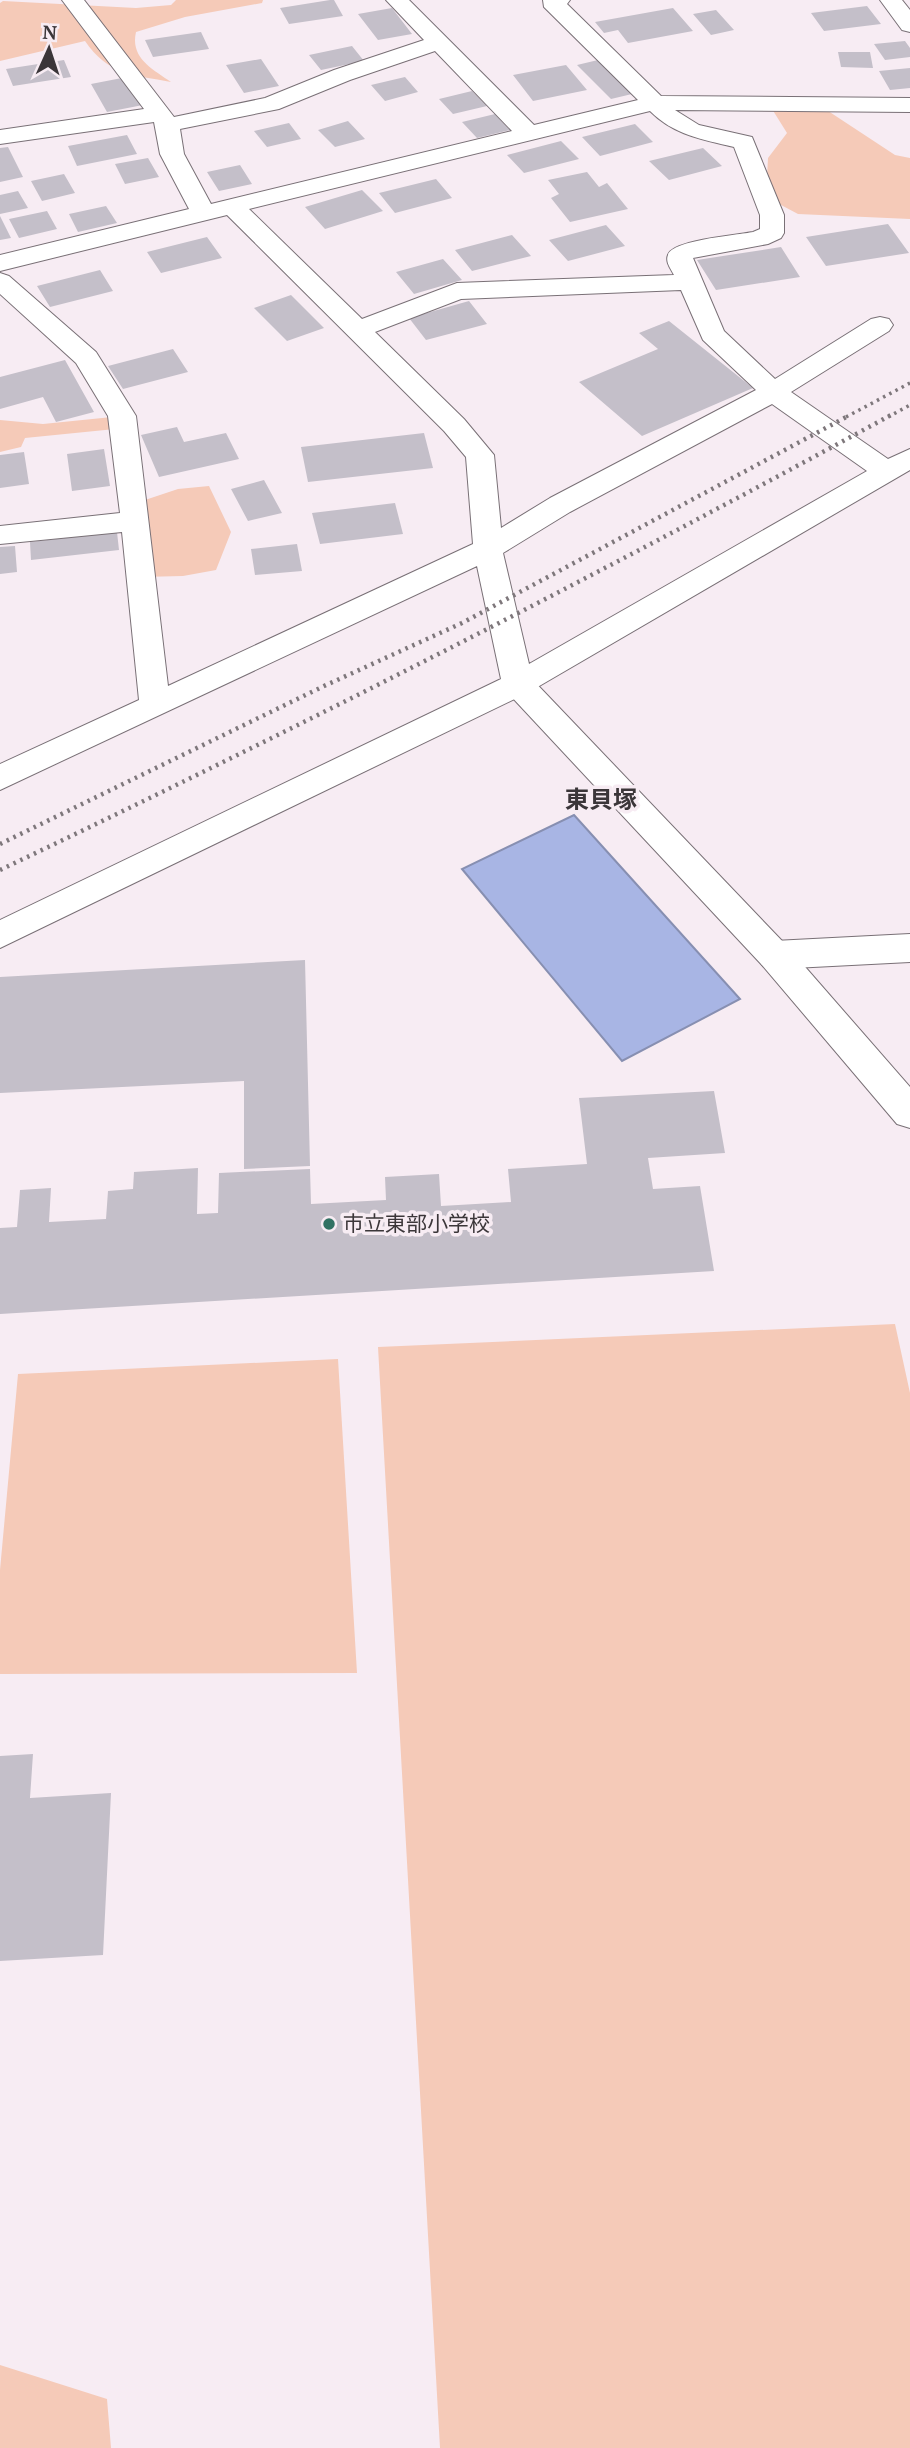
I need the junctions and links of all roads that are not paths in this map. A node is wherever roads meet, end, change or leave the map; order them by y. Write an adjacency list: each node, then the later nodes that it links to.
1 (73, 0): 9 (street)
2 (397, 0): 6 (street)
3 (559, 0): 7 (street)
4 (891, 0): 5 (street)
5 (910, 26)
6 (439, 42): 9 (street); 10 (street)
7 (654, 103): 8 (street); 10 (street); 16 (street)
8 (910, 105)
9 (164, 120): 11 (street); 13 (street)
10 (529, 134): 12 (street)
11 (0, 137)
12 (232, 206): 13 (street); 18 (street)
13 (203, 213): 14 (street)
14 (0, 263)
15 (0, 281): 21 (street)
16 (691, 282): 18 (street); 19 (street)
17 (880, 325): 19 (street)
18 (357, 330): 23 (street)
19 (773, 392): 20 (street); 23 (street)
20 (899, 464): 24 (street)
21 (135, 522): 22 (street); 25 (street)
22 (0, 535)
23 (488, 548): 24 (street); 25 (street)
24 (518, 684): 27 (street); 29 (street)
25 (155, 706): 26 (street)
26 (0, 778)
27 (0, 935)
28 (910, 948): 29 (street)
29 (774, 955): 30 (street)
30 (910, 1113)

